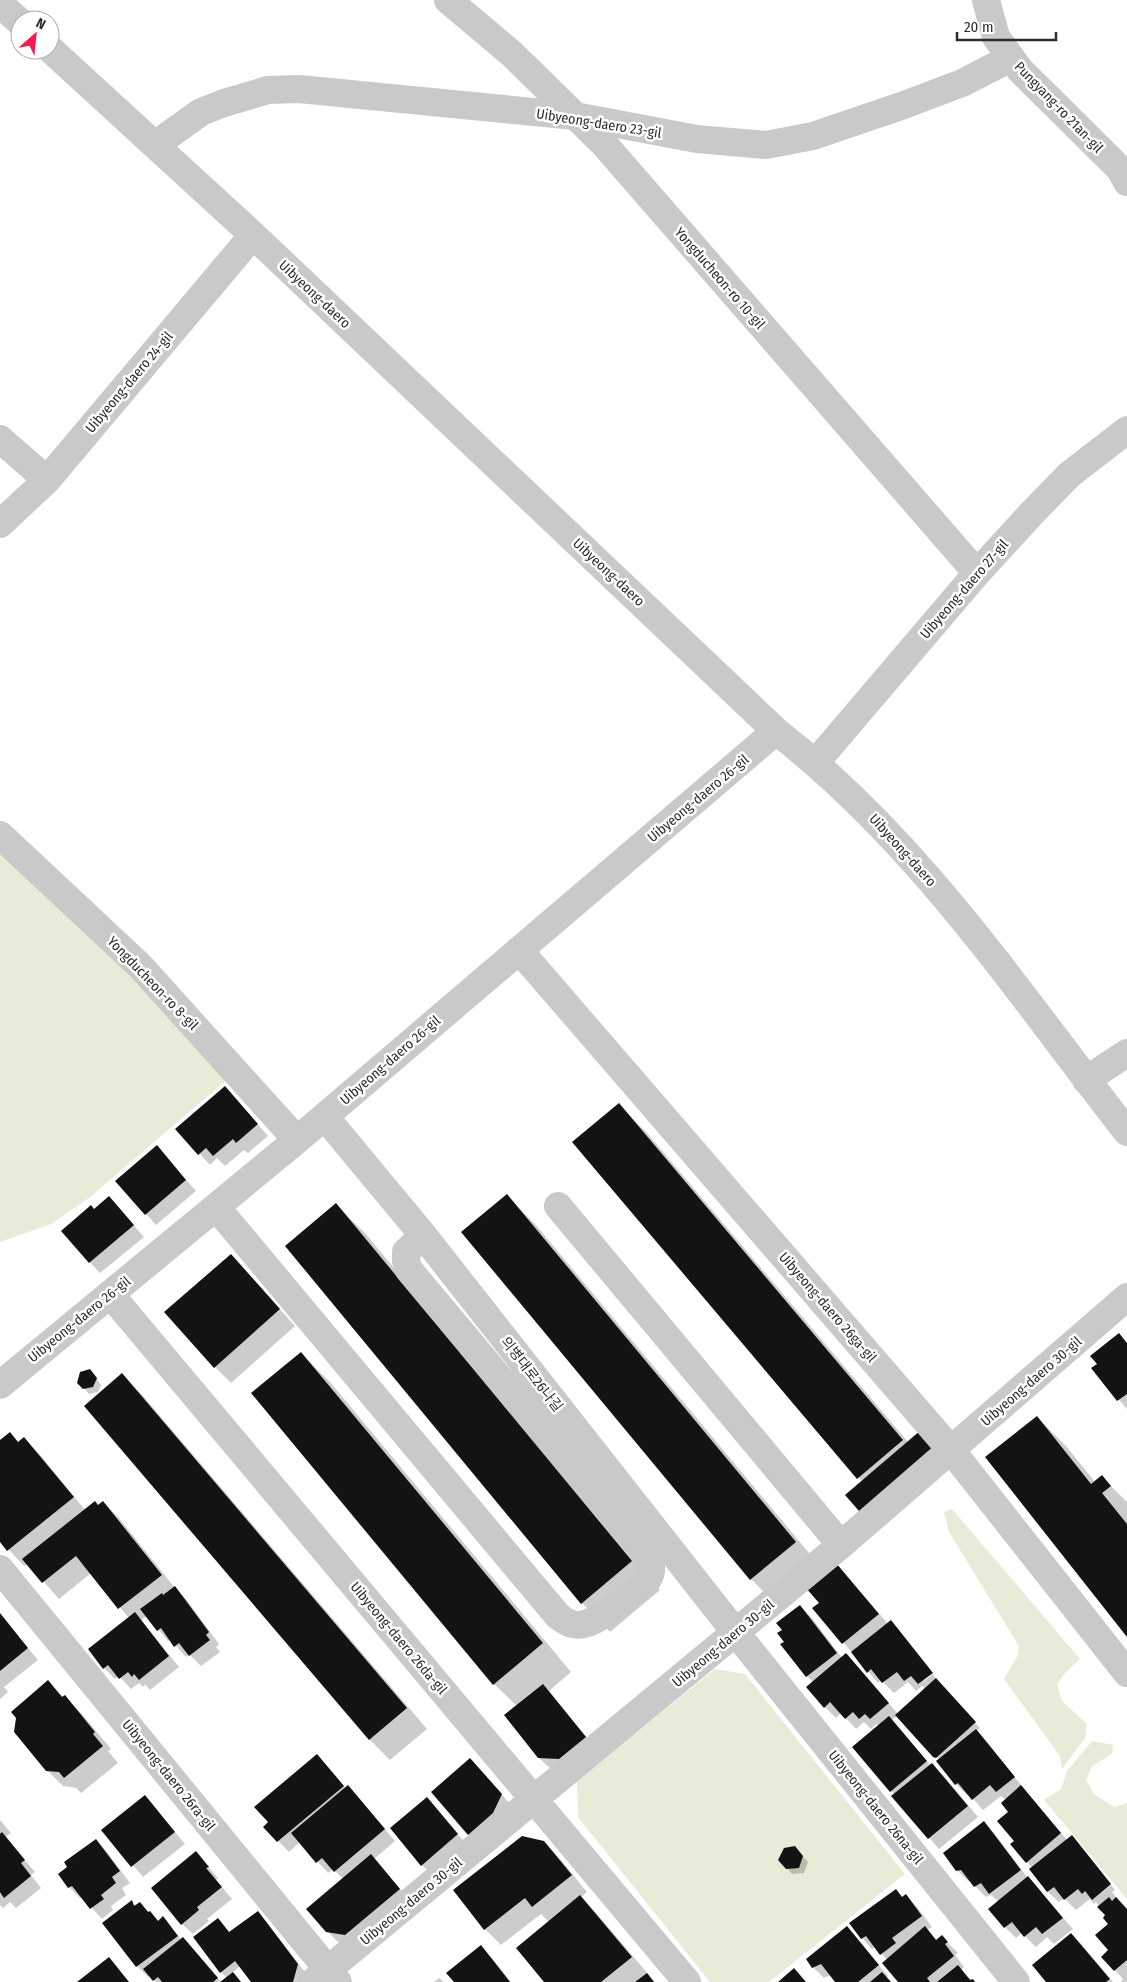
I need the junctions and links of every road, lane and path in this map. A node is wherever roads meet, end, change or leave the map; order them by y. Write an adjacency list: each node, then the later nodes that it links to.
1 (448, 0): 7 (street, Yongducheon-ro 10-gil)
2 (986, 0): 6 (street, Pungyang-ro 21an-gil)
3 (0, 4): 4 (street)
4 (10, 13)
5 (60, 58): 8 (street, Uibyeong-daero)
6 (1011, 58): 7 (street, Uibyeong-daero 23-gil); 9 (street, Pungyang-ro 21an-gil)
7 (575, 116): 8 (street, Uibyeong-daero 23-gil); 15 (street, Yongducheon-ro 10-gil)
8 (155, 145): 10 (street, Uibyeong-daero)
9 (1127, 182)
10 (253, 235): 13 (street, Uibyeong-daero 24-gil); 16 (street, Uibyeong-daero)
11 (1127, 430): 15 (street, Uibyeong-daero 27-gil)
12 (0, 439): 13 (street)
13 (47, 480): 14 (street, Uibyeong-daero 24-gil)
14 (0, 524)
15 (977, 572): 17 (street, Uibyeong-daero 27-gil)
16 (776, 731): 17 (street, Uibyeong-daero); 19 (street, Uibyeong-daero 26-gil)
17 (816, 762): 21 (street, Uibyeong-daero)
18 (0, 835): 24 (street, Yongducheon-ro 8-gil)
19 (519, 950): 22 (street, Uibyeong-daero 26-gil); 31 (street, Uibyeong-daero 26ga-gil)
20 (1127, 1053): 21 (street)
21 (1086, 1080): 23 (street, Uibyeong-daero)
22 (325, 1117): 24 (street, Uibyeong-daero 26-gil); 27 (street, 의병대로26나길)
23 (1127, 1132)
24 (297, 1140): 26 (street, Uibyeong-daero 26-gil)
25 (558, 1206): 32 (street)
26 (216, 1207): 27 (street); 28 (street, Uibyeong-daero 26-gil)
27 (423, 1235): 34 (street, 의병대로26나길)
28 (110, 1294): 30 (street, Uibyeong-daero 26-gil); 36 (street, Uibyeong-daero 26da-gil)
29 (1127, 1297): 31 (street, Uibyeong-daero 30-gil)
30 (0, 1384)
31 (951, 1450): 32 (street, Uibyeong-daero 30-gil); 35 (street, Uibyeong-daero 26ga-gil)
32 (842, 1544): 34 (street, Uibyeong-daero 30-gil)
33 (0, 1568): 37 (street, Uibyeong-daero 26ra-gil)
34 (736, 1633): 36 (street, Uibyeong-daero 30-gil); 39 (street, Uibyeong-daero 26na-gil)
35 (1127, 1673)
36 (535, 1799): 37 (street, Uibyeong-daero 30-gil); 38 (street, Uibyeong-daero 26da-gil)
37 (326, 1978)
38 (687, 1982)
39 (1016, 1982)

